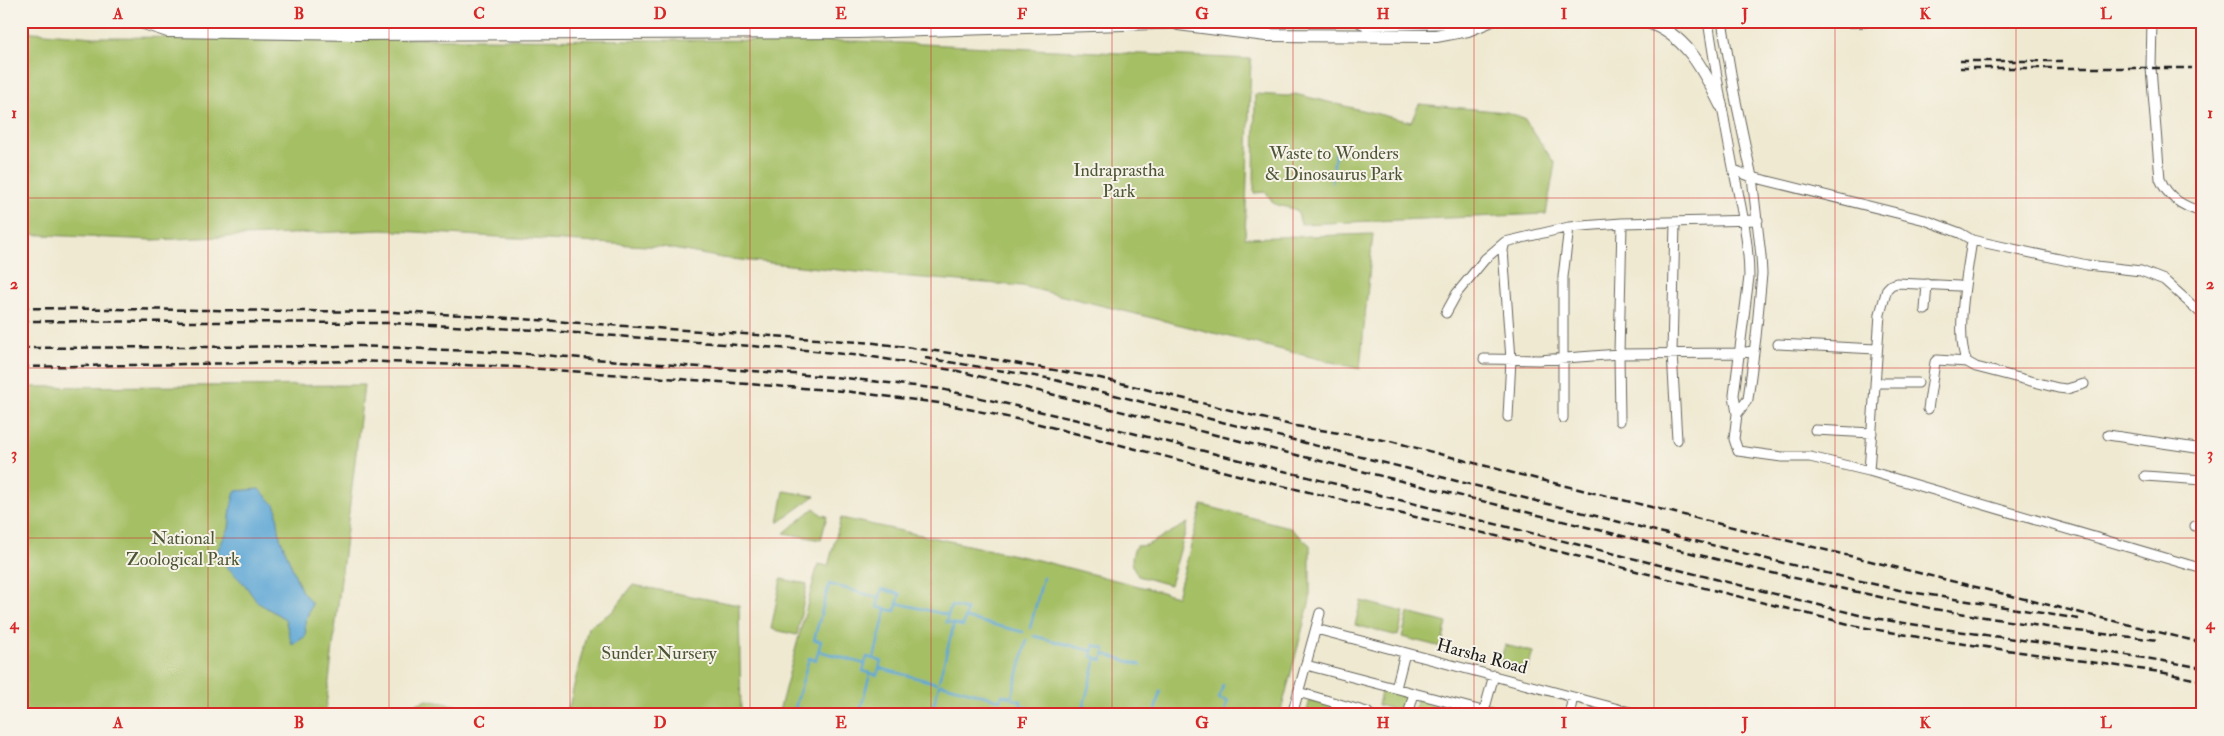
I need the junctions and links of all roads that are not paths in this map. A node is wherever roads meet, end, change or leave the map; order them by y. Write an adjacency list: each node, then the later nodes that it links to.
1 (141, 21): 17 (highway)
2 (548, 21): 3 (highway)
3 (710, 21)
4 (789, 21): 17 (highway)
5 (1156, 21): 9 (main road)
6 (1189, 21): 17 (highway, bridge)
7 (1362, 21): 8 (highway)
8 (1462, 21)
9 (1490, 21)
10 (1645, 21): 18 (main road)
11 (1708, 21): 18 (street)
12 (1722, 21): 20 (street)
13 (1756, 21): 16 (main road)
14 (1864, 21): 16 (main road)
15 (2152, 21): 21 (street)
16 (1829, 22)
17 (857, 31)
18 (1722, 105): 19 (street)
19 (1734, 170): 20 (street); 22 (street)
20 (1752, 177): 23 (street); 27 (street)
21 (2203, 212)
22 (1743, 219): 23 (street); 24 (street); 38 (street)
23 (1758, 220): 36 (street)
24 (1675, 222): 25 (street); 37 (street)
25 (1622, 223): 26 (street); 39 (street)
26 (1569, 227): 28 (street); 40 (street)
27 (1972, 240): 33 (street); 43 (street)
28 (1505, 242): 32 (street); 42 (street)
29 (1927, 284): 30 (street); 31 (street); 35 (street)
30 (1959, 286)
31 (1925, 310)
32 (1446, 313)
33 (2203, 315)
34 (1778, 344): 35 (street)
35 (1876, 349): 44 (street)
36 (1753, 351): 38 (street); 48 (street)
37 (1672, 353): 38 (street); 39 (street); 55 (street)
38 (1739, 353): 48 (street)
39 (1619, 354): 40 (street); 51 (street)
40 (1564, 358): 42 (street); 50 (street)
41 (1484, 359): 42 (street)
42 (1511, 359): 49 (street)
43 (1966, 362): 46 (street); 47 (street)
44 (1875, 382): 45 (street); 53 (street)
45 (1918, 384)
46 (2084, 384)
47 (1928, 409)
48 (1737, 414): 57 (street)
49 (1508, 417)
50 (1563, 418)
51 (1620, 421)
52 (1815, 430): 53 (street)
53 (1872, 433): 57 (street)
54 (2108, 436): 56 (street)
55 (1677, 440)
56 (2203, 449)
57 (1869, 471): 60 (street)
58 (2145, 476): 59 (street)
59 (2203, 480)
60 (2203, 569)
61 (1320, 613): 62 (street)
62 (1316, 629): 63 (street, Harsha Road); 64 (street)
63 (1405, 652): 65 (street, Harsha Road); 66 (street)
64 (1306, 665): 66 (street); 67 (street)
65 (1494, 675): 69 (street, Harsha Road); 70 (street)
66 (1396, 688): 68 (street)
67 (1298, 692): 71 (street); 72 (street)
68 (1414, 693): 70 (street); 73 (street)
69 (1573, 697): 75 (street); 76 (street, Harsha Road)
70 (1484, 713): 74 (street)
71 (1292, 715)
72 (1370, 715)
73 (1408, 715)
74 (1498, 715)
75 (1569, 715)
76 (1641, 715)

